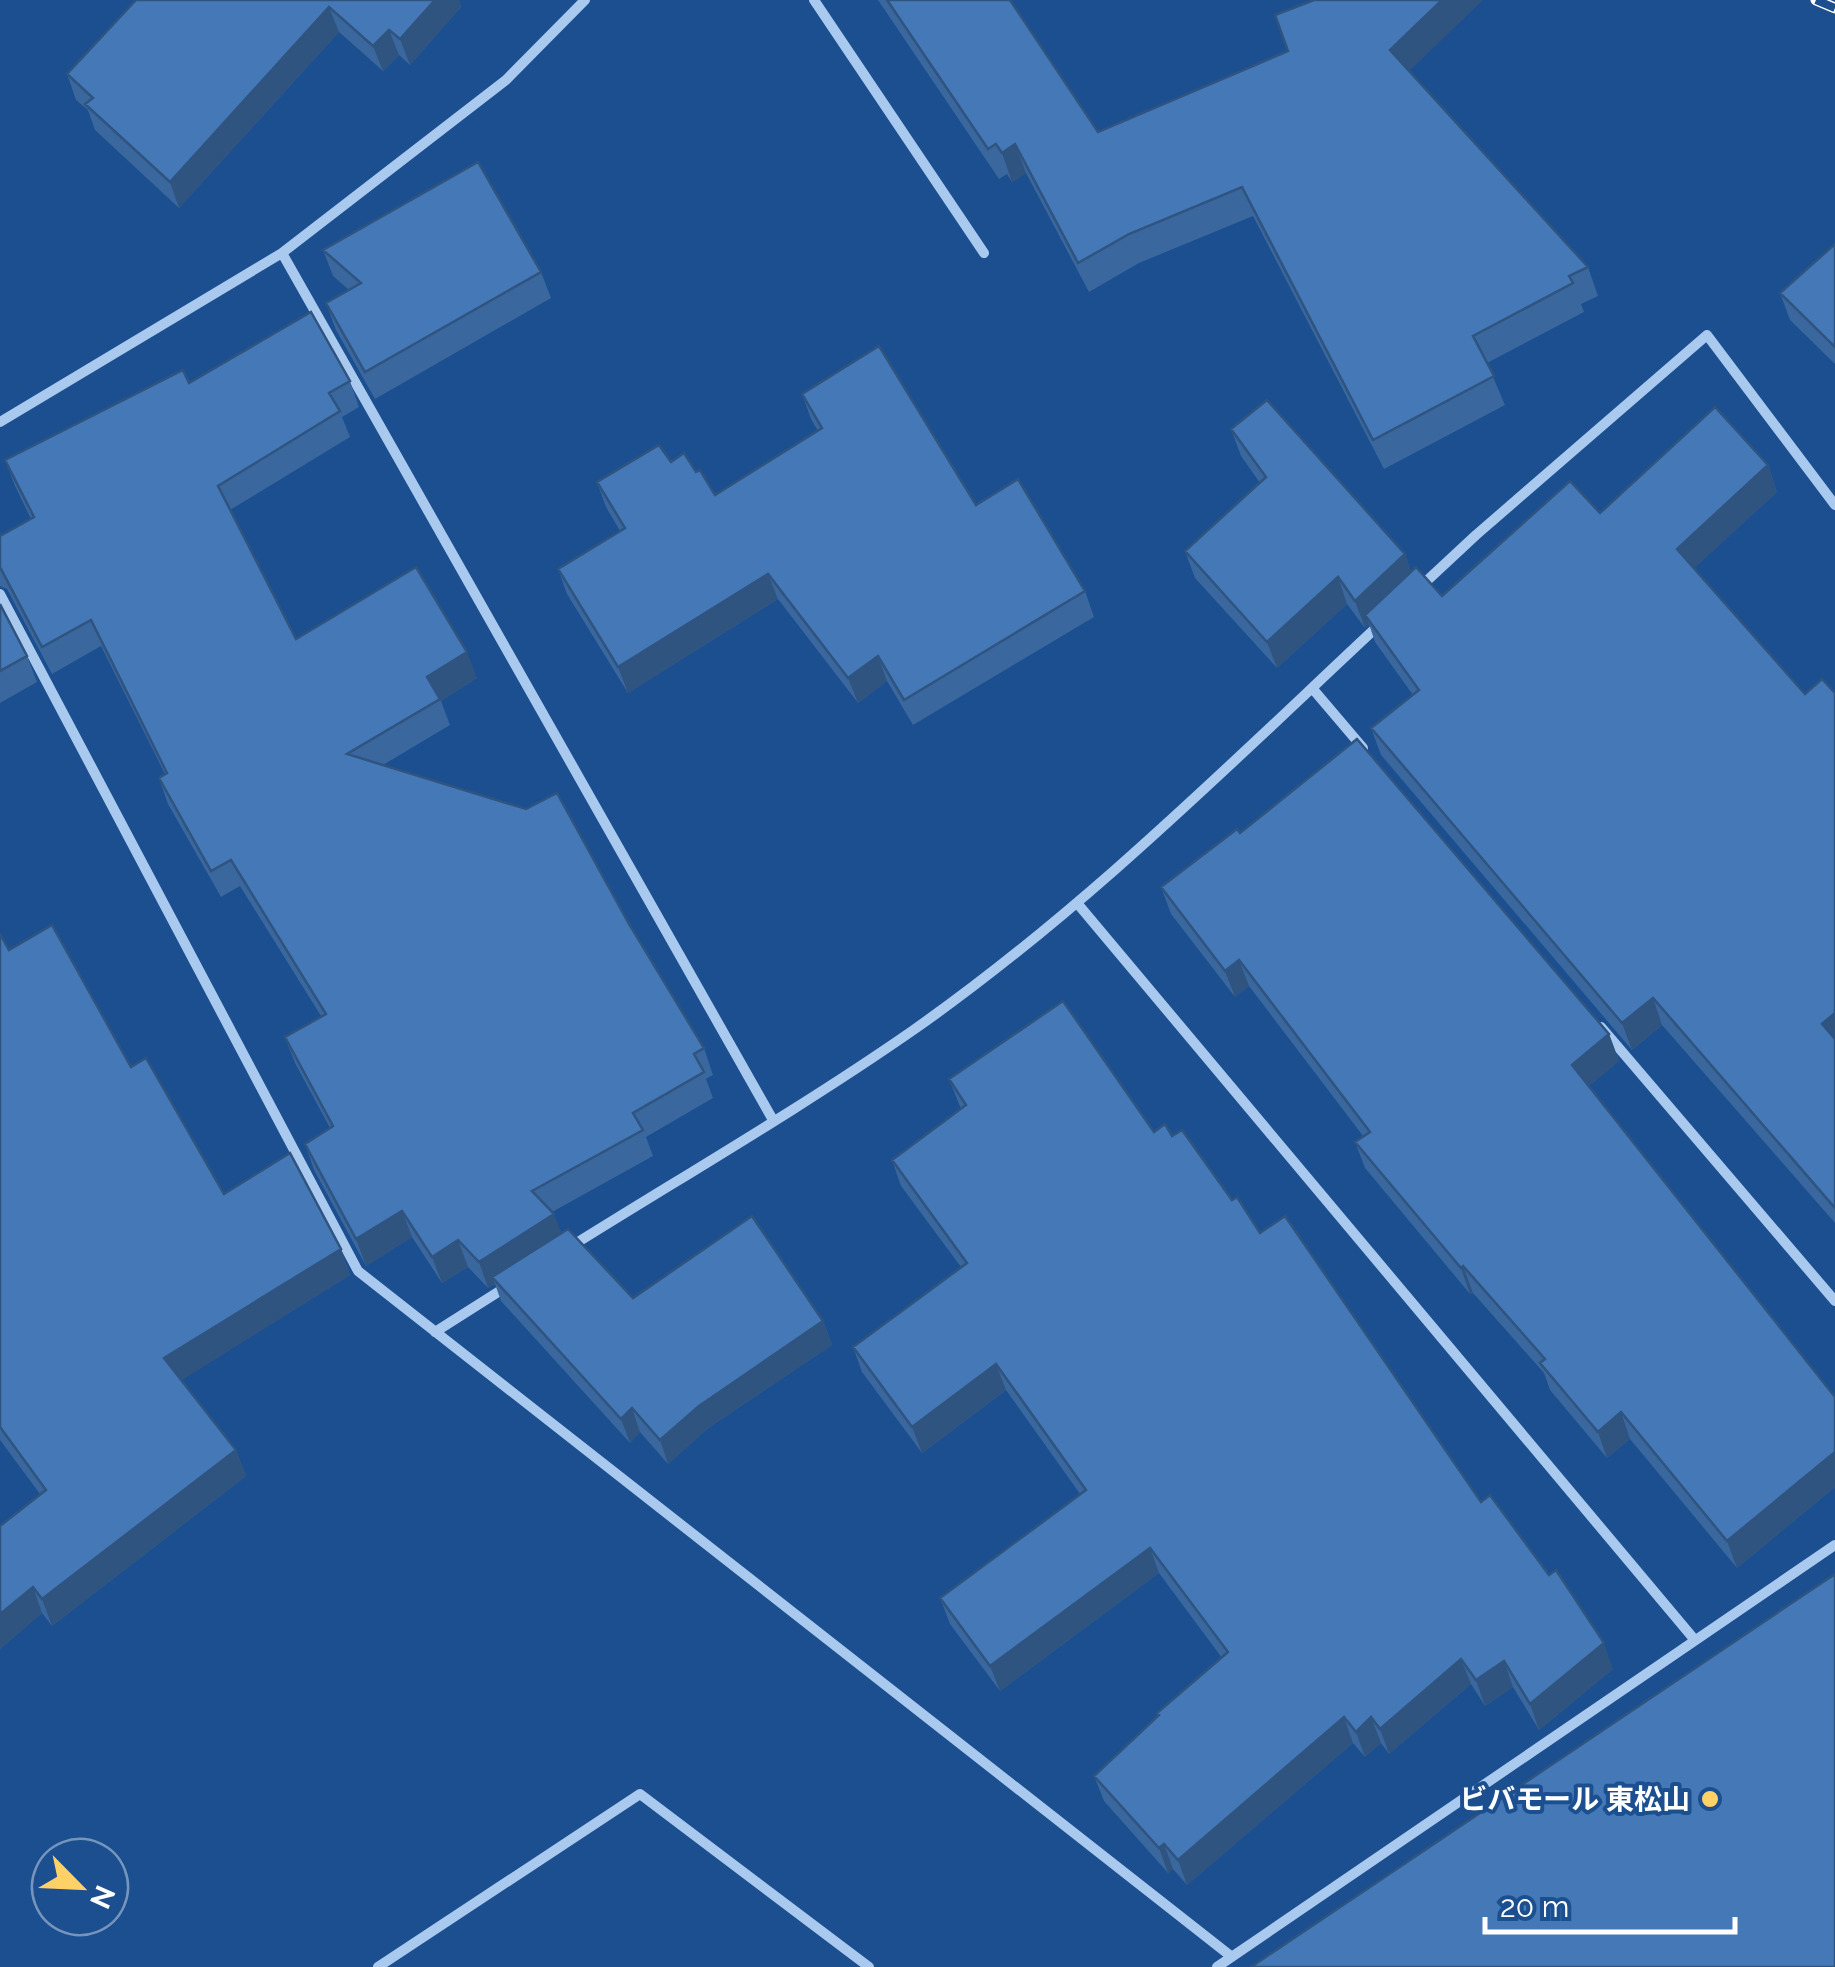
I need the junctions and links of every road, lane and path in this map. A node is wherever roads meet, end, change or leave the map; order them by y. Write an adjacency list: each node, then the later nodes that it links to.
1 (585, 0): 3 (street)
2 (814, 0): 4 (street)
3 (282, 252): 5 (street); 14 (street)
4 (984, 253)
5 (0, 422)
6 (1835, 505): 8 (street)
7 (0, 594): 18 (street)
8 (1408, 598)
9 (1394, 611): 10 (street)
10 (1312, 688): 11 (street); 12 (street)
11 (1376, 763)
12 (1077, 903): 14 (street); 20 (street)
13 (1593, 1017): 17 (street)
14 (773, 1120): 15 (street)
15 (554, 1258)
16 (520, 1279): 18 (street)
17 (1835, 1302)
18 (435, 1332): 21 (street)
19 (1835, 1545): 20 (street)
20 (1694, 1640): 21 (street)
21 (1232, 1957): 24 (street)
22 (378, 1967): 23 (street)
23 (869, 1967)
24 (1217, 1967)

